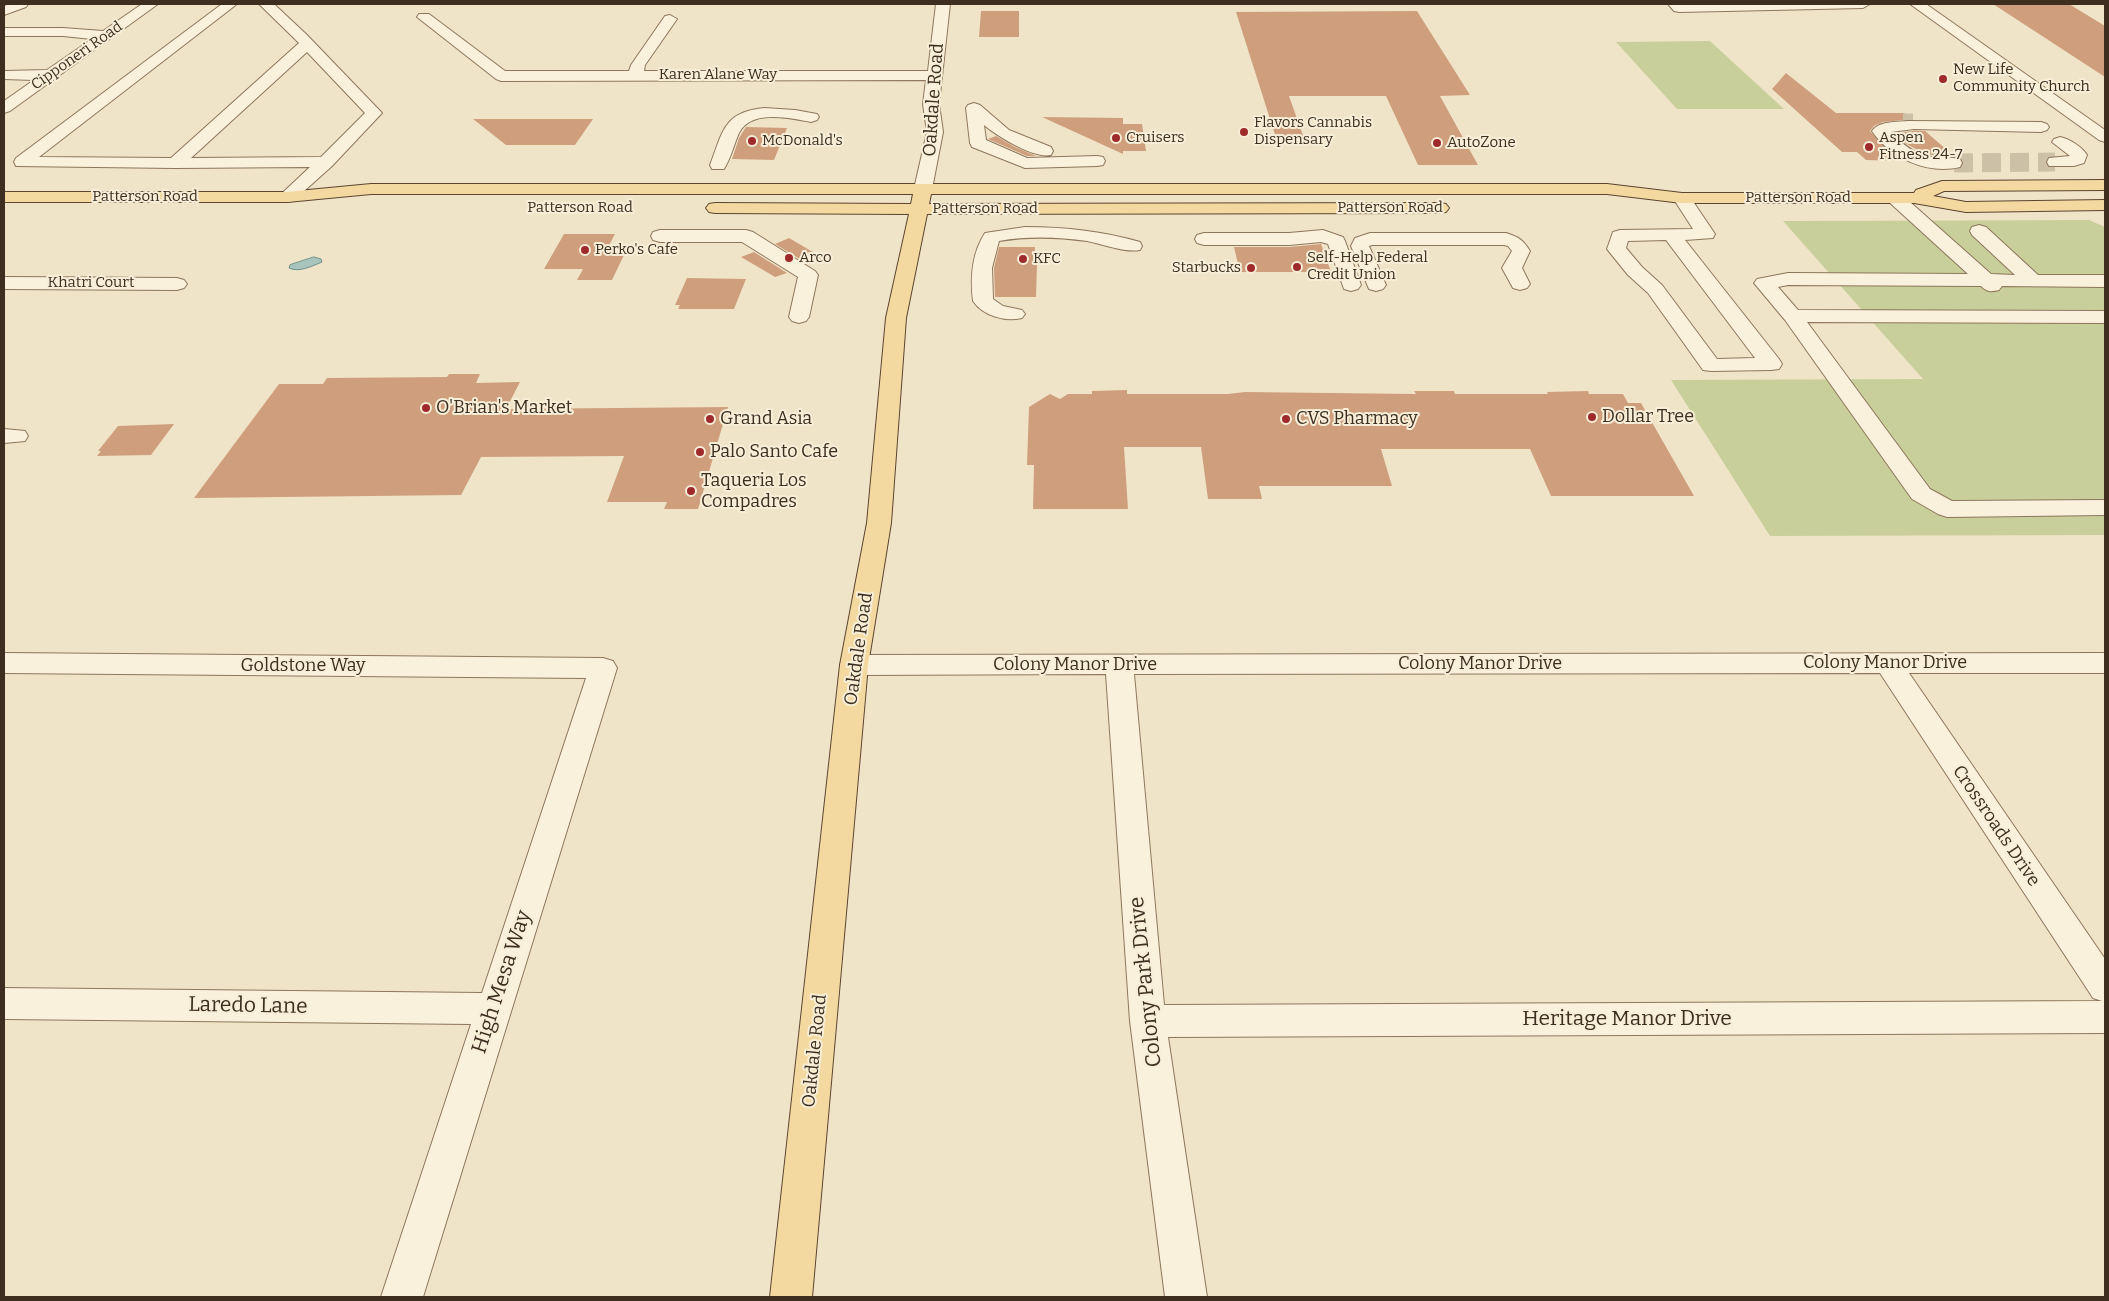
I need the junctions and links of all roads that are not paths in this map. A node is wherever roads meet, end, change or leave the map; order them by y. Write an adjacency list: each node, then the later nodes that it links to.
1 (21, 4): 9 (street)
2 (145, 4): 13 (street, Cipponeri Road)
3 (230, 4): 28 (street)
4 (266, 4): 14 (street)
5 (943, 4): 15 (street, Oakdale Road)
6 (1863, 4): 8 (street)
7 (1916, 4): 24 (street)
8 (1677, 6)
9 (4, 11)
10 (424, 17): 18 (street, Karen Alane Way)
11 (670, 19): 18 (street)
12 (4, 32): 13 (street)
13 (106, 36): 17 (street, Cipponeri Road)
14 (307, 44): 26 (street); 28 (street)
15 (935, 74): 18 (street, Karen Alane Way); 37 (street, Oakdale Road)
16 (4, 75): 17 (street)
17 (51, 75): 19 (street, Cipponeri Road)
18 (636, 75)
19 (4, 108)
20 (810, 117): 31 (street)
21 (1908, 121): 22 (street); 22 (street); 30 (street)
22 (1986, 126): 23 (street)
23 (2040, 127)
24 (2105, 137)
25 (2060, 142): 27 (street)
26 (326, 162): 28 (street); 34 (street)
27 (2055, 162)
28 (175, 163)
29 (1045, 163): 29 (street)
30 (1954, 163)
31 (718, 165)
32 (2105, 185): 36 (main road, Patterson Road)
33 (4, 197): 34 (main road, Patterson Road)
34 (287, 197): 37 (main road, Patterson Road); 39 (main road, Patterson Road)
35 (1682, 198): 36 (main road, Patterson Road); 37 (main road, Patterson Road); 40 (main road, Patterson Road); 44 (street)
36 (1904, 198): 38 (main road, Patterson Road); 48 (street)
37 (921, 199): 41 (main road, Patterson Road); 42 (main road, Patterson Road); 65 (main road, Oakdale Road)
38 (2105, 204)
39 (369, 207)
40 (1612, 207)
41 (699, 208)
42 (1460, 208)
43 (1979, 232): 49 (street)
44 (1671, 235): 44 (street)
45 (660, 236): 58 (street)
46 (1204, 239): 54 (street)
47 (1133, 246): 56 (street)
48 (1986, 280): 49 (street); 57 (street); 59 (street)
49 (2032, 280): 50 (street)
50 (2105, 281)
51 (4, 283): 52 (street, Khatri Court)
52 (177, 284)
53 (1520, 284): 55 (street)
54 (1351, 285)
55 (1376, 285)
56 (1015, 314)
57 (1792, 316): 59 (street); 61 (street)
58 (799, 317)
59 (2022, 317): 60 (street)
60 (2105, 317)
61 (2105, 508)
62 (4, 663): 67 (street, Goldstone Way)
63 (2105, 663): 64 (street, Colony Manor Drive)
64 (1888, 664): 66 (street, Colony Manor Drive); 68 (street, Crossroads Drive)
65 (854, 665): 66 (street, Colony Manor Drive); 74 (main road, Oakdale Road)
66 (1119, 665): 72 (street, Colony Park Drive)
67 (603, 668): 70 (street, High Mesa Way)
68 (2105, 988)
69 (4, 1004): 70 (street, Laredo Lane)
70 (493, 1009): 73 (street, High Mesa Way)
71 (2105, 1017): 72 (street, Heritage Manor Drive)
72 (1148, 1021): 75 (street, Colony Park Drive)
73 (402, 1297)
74 (791, 1297)
75 (1186, 1297)

